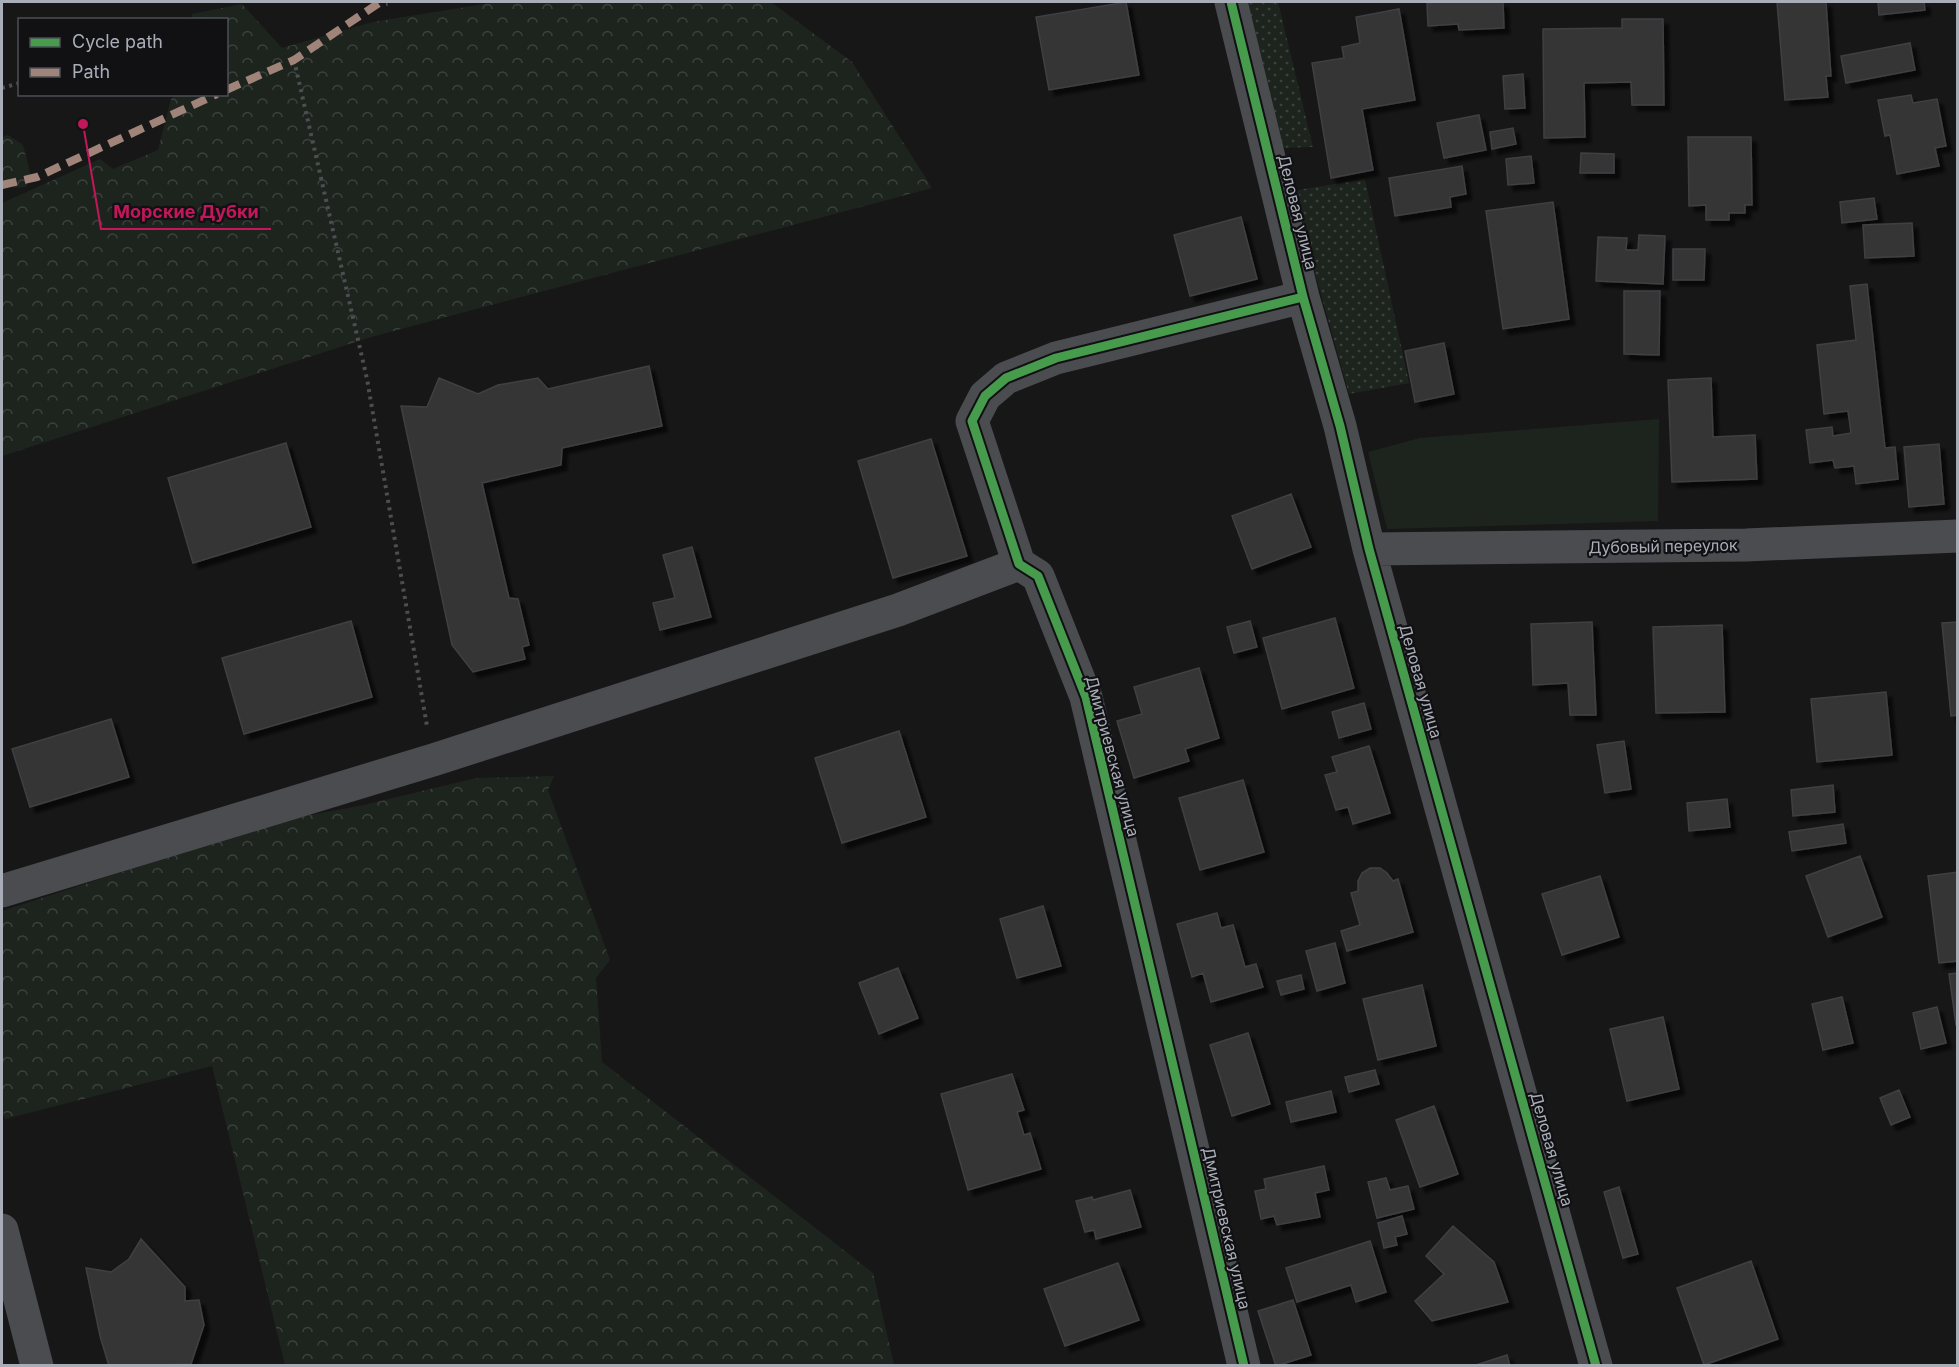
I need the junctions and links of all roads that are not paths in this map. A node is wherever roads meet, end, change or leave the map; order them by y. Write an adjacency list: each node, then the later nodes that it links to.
1 (1232, 2): 2 (street, Деловая улица)
2 (1304, 297): 4 (street, Деловая улица); 5 (street)
3 (1958, 536): 4 (street, Дубовый переулок)
4 (1368, 549): 10 (street, Деловая улица)
5 (1019, 564): 6 (street); 9 (street, Дмитриевская улица)
6 (2, 891)
7 (2, 1230): 8 (street)
8 (37, 1365)
9 (1244, 1365)
10 (1596, 1365)

